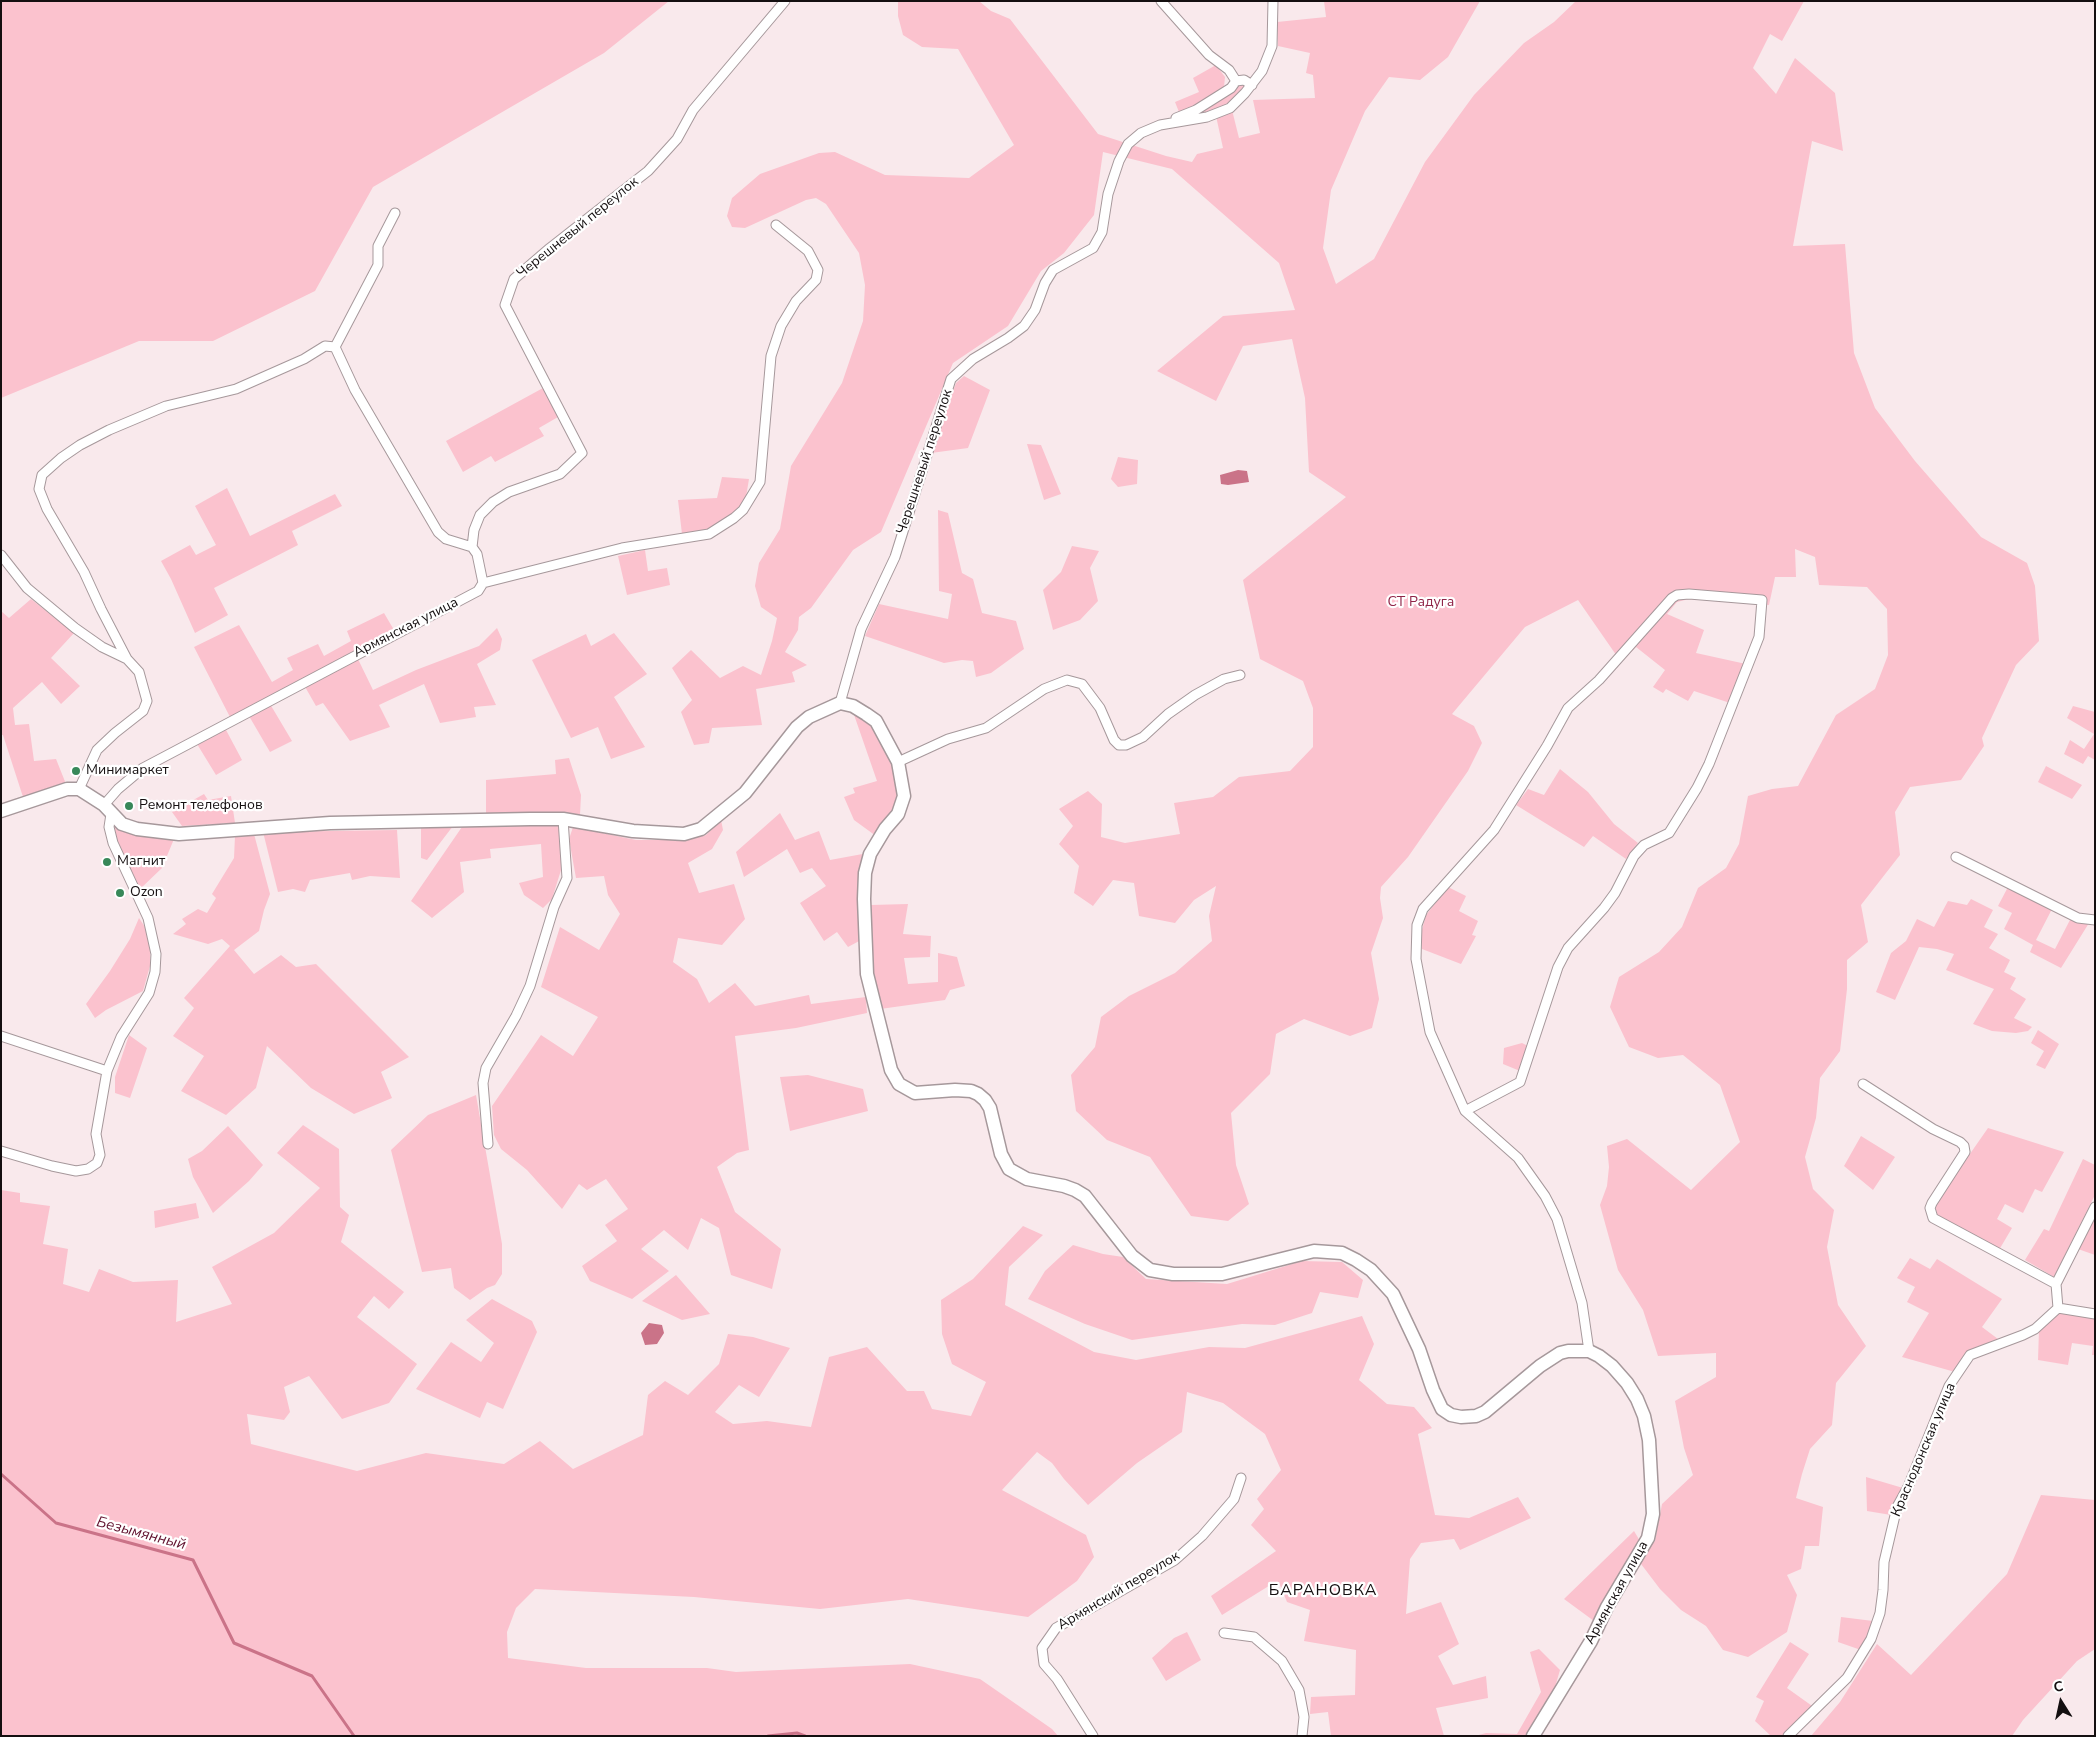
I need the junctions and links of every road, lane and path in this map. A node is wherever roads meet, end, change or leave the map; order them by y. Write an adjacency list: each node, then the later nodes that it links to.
1 (786, 1): 10 (street, Черешневый переулок)
2 (1161, 1): 4 (street)
3 (1273, 1): 5 (street, Черешневый переулок)
4 (1236, 81): 5 (street); 6 (street, Черешневый переулок)
5 (1252, 85): 6 (street, Черешневый переулок)
6 (1160, 125): 15 (street, Черешневый переулок)
7 (395, 213): 9 (street)
8 (776, 226): 12 (street, Армянская улица)
9 (335, 347): 10 (street); 13 (street)
10 (472, 547): 12 (street)
11 (1, 555): 13 (street)
12 (483, 583): 18 (street, Армянская улица)
13 (127, 658): 17 (street)
14 (1240, 675): 16 (street)
15 (840, 703): 16 (street); 20 (street)
16 (898, 762): 33 (street)
17 (79, 789): 18 (street); 19 (street)
18 (108, 809): 20 (street); 24 (street)
19 (1, 811)
20 (563, 819): 27 (street)
21 (1956, 857): 22 (street)
22 (2095, 920)
23 (1, 1036): 24 (street)
24 (107, 1071): 28 (street)
25 (1863, 1084): 30 (street)
26 (1465, 1110): 26 (street); 33 (street)
27 (488, 1144)
28 (1, 1151)
29 (2095, 1207): 30 (street)
30 (2056, 1284): 31 (street)
31 (2058, 1308): 32 (street); 39 (street, Краснодонская улица)
32 (2095, 1314)
33 (1589, 1351): 38 (street, Армянская улица)
34 (1241, 1478): 36 (street, Армянский переулок)
35 (1224, 1633): 37 (street)
36 (1093, 1736)
37 (1302, 1736)
38 (1533, 1736)
39 (1788, 1736)

